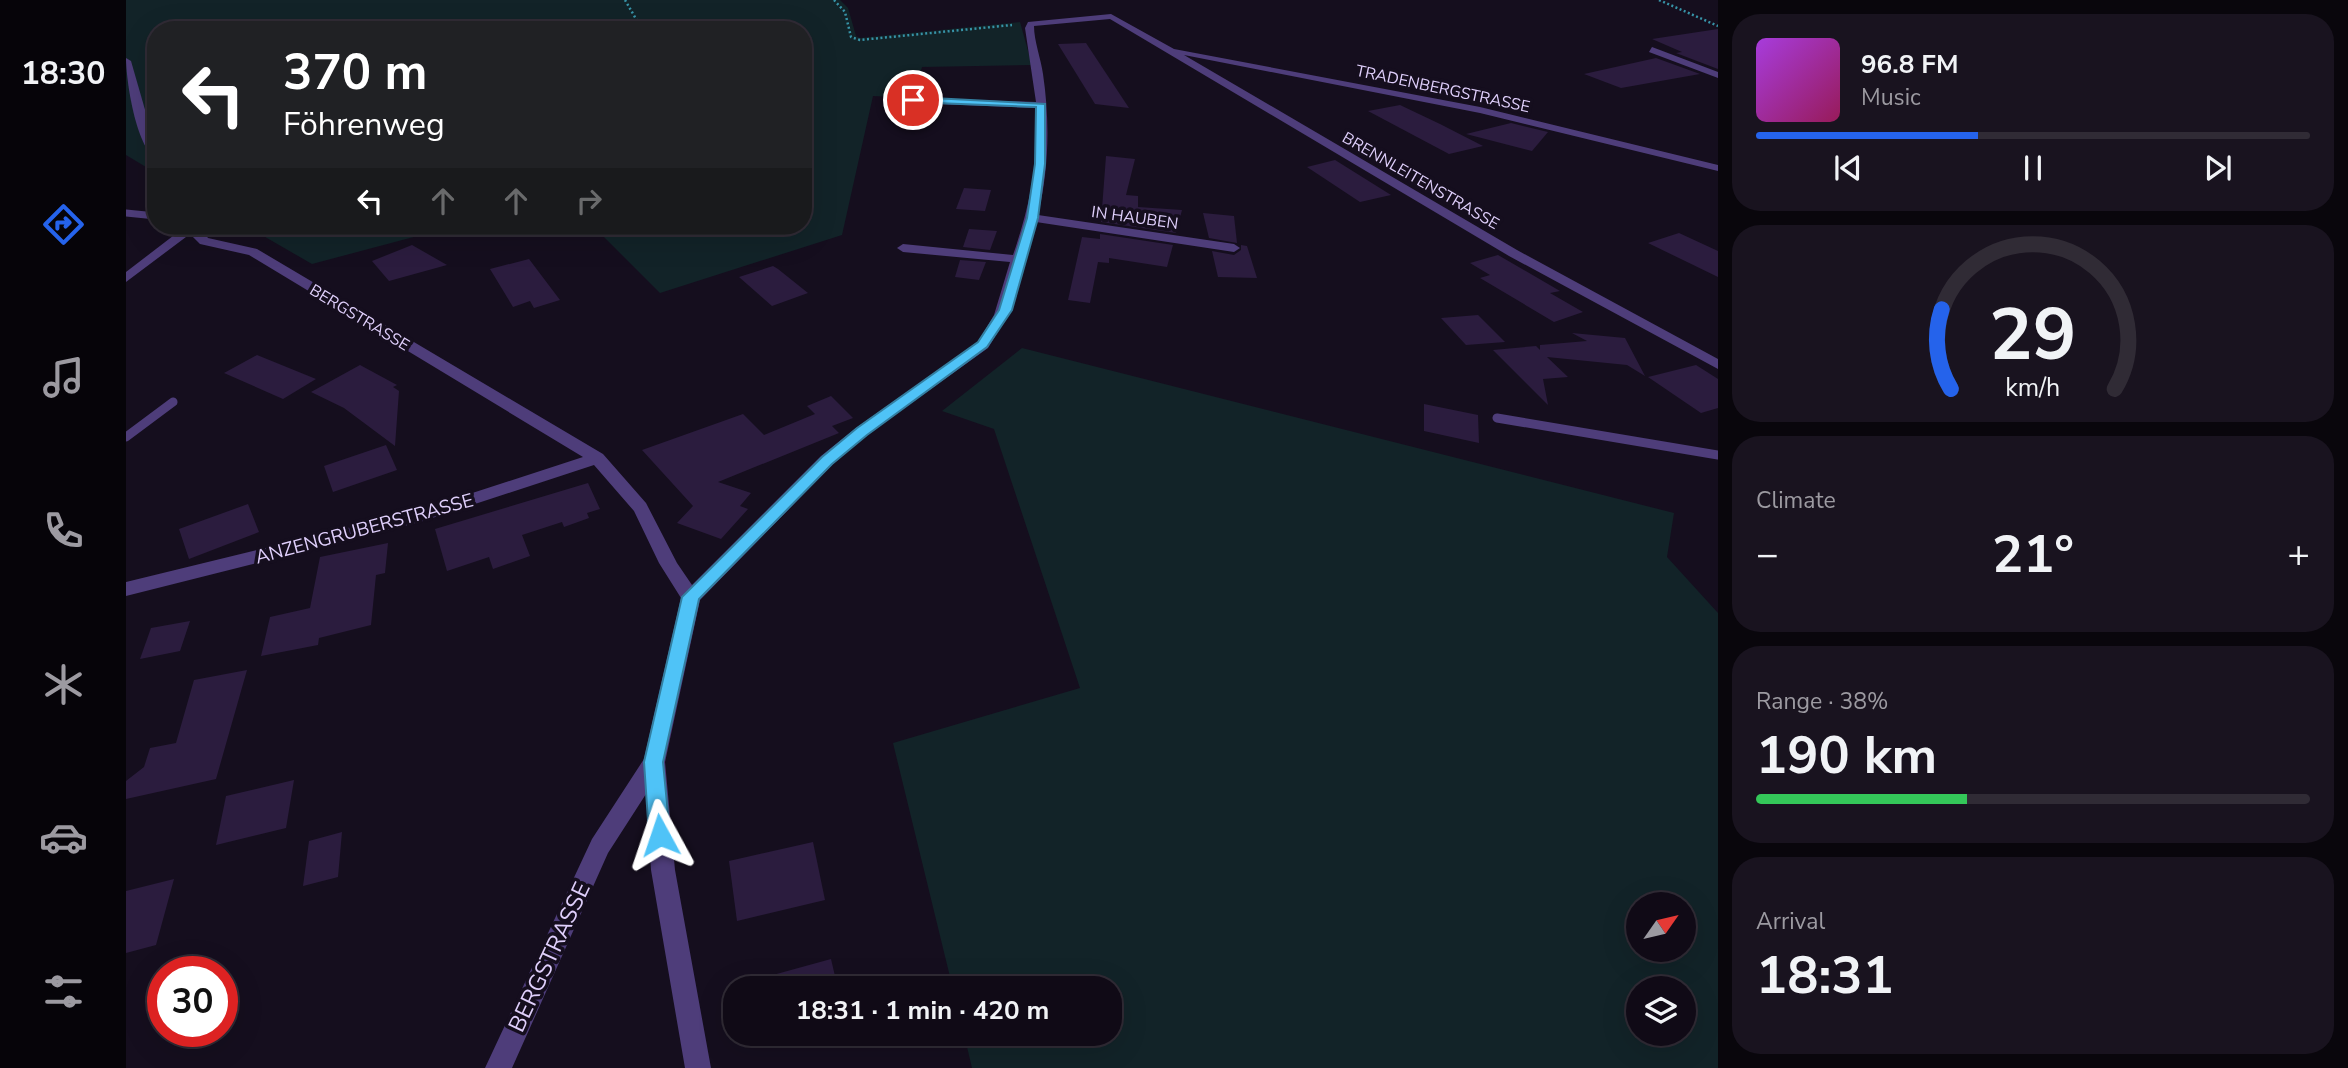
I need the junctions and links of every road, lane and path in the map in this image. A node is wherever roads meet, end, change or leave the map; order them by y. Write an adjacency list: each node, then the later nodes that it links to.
1 (625, 0): 4 (path)
2 (834, 0): 5 (path)
3 (1659, 0): 6 (path)
4 (637, 21)
5 (1031, 24): 7 (street, BRENNLEITENSTRASSE); 14 (street)
6 (1718, 26)
7 (1160, 47): 9 (street, TRADENBERGSTRASSE); 11 (street, BRENNLEITENSTRASSE)
8 (1652, 50): 12 (street)
9 (1213, 58): 11 (street); 16 (street, TRADENBERGSTRASSE)
10 (126, 61): 15 (street)
11 (1192, 66): 26 (street, BRENNLEITENSTRASSE)
12 (1718, 75)
13 (888, 99): 14 (street)
14 (1040, 104): 19 (street)
15 (147, 139)
16 (1718, 168)
17 (126, 213): 18 (lane)
18 (147, 215)
19 (1032, 218): 23 (street, IN HAUBEN); 24 (street)
20 (179, 235): 25 (street, BERGSTRASSE)
21 (198, 235): 31 (street, BERGSTRASSE)
22 (903, 248): 24 (street)
23 (1234, 248)
24 (1018, 259): 33 (street)
25 (126, 278)
26 (1718, 365)
27 (173, 402): 29 (lane)
28 (1497, 418): 30 (lane)
29 (126, 438)
30 (1718, 454)
31 (597, 458): 32 (street, ANZENGRUBERSTRASSE); 33 (street, BERGSTRASSE)
32 (127, 590)
33 (691, 597): 34 (street)
34 (653, 762): 35 (street, BERGSTRASSE); 36 (street)
35 (498, 1068)
36 (698, 1068)

